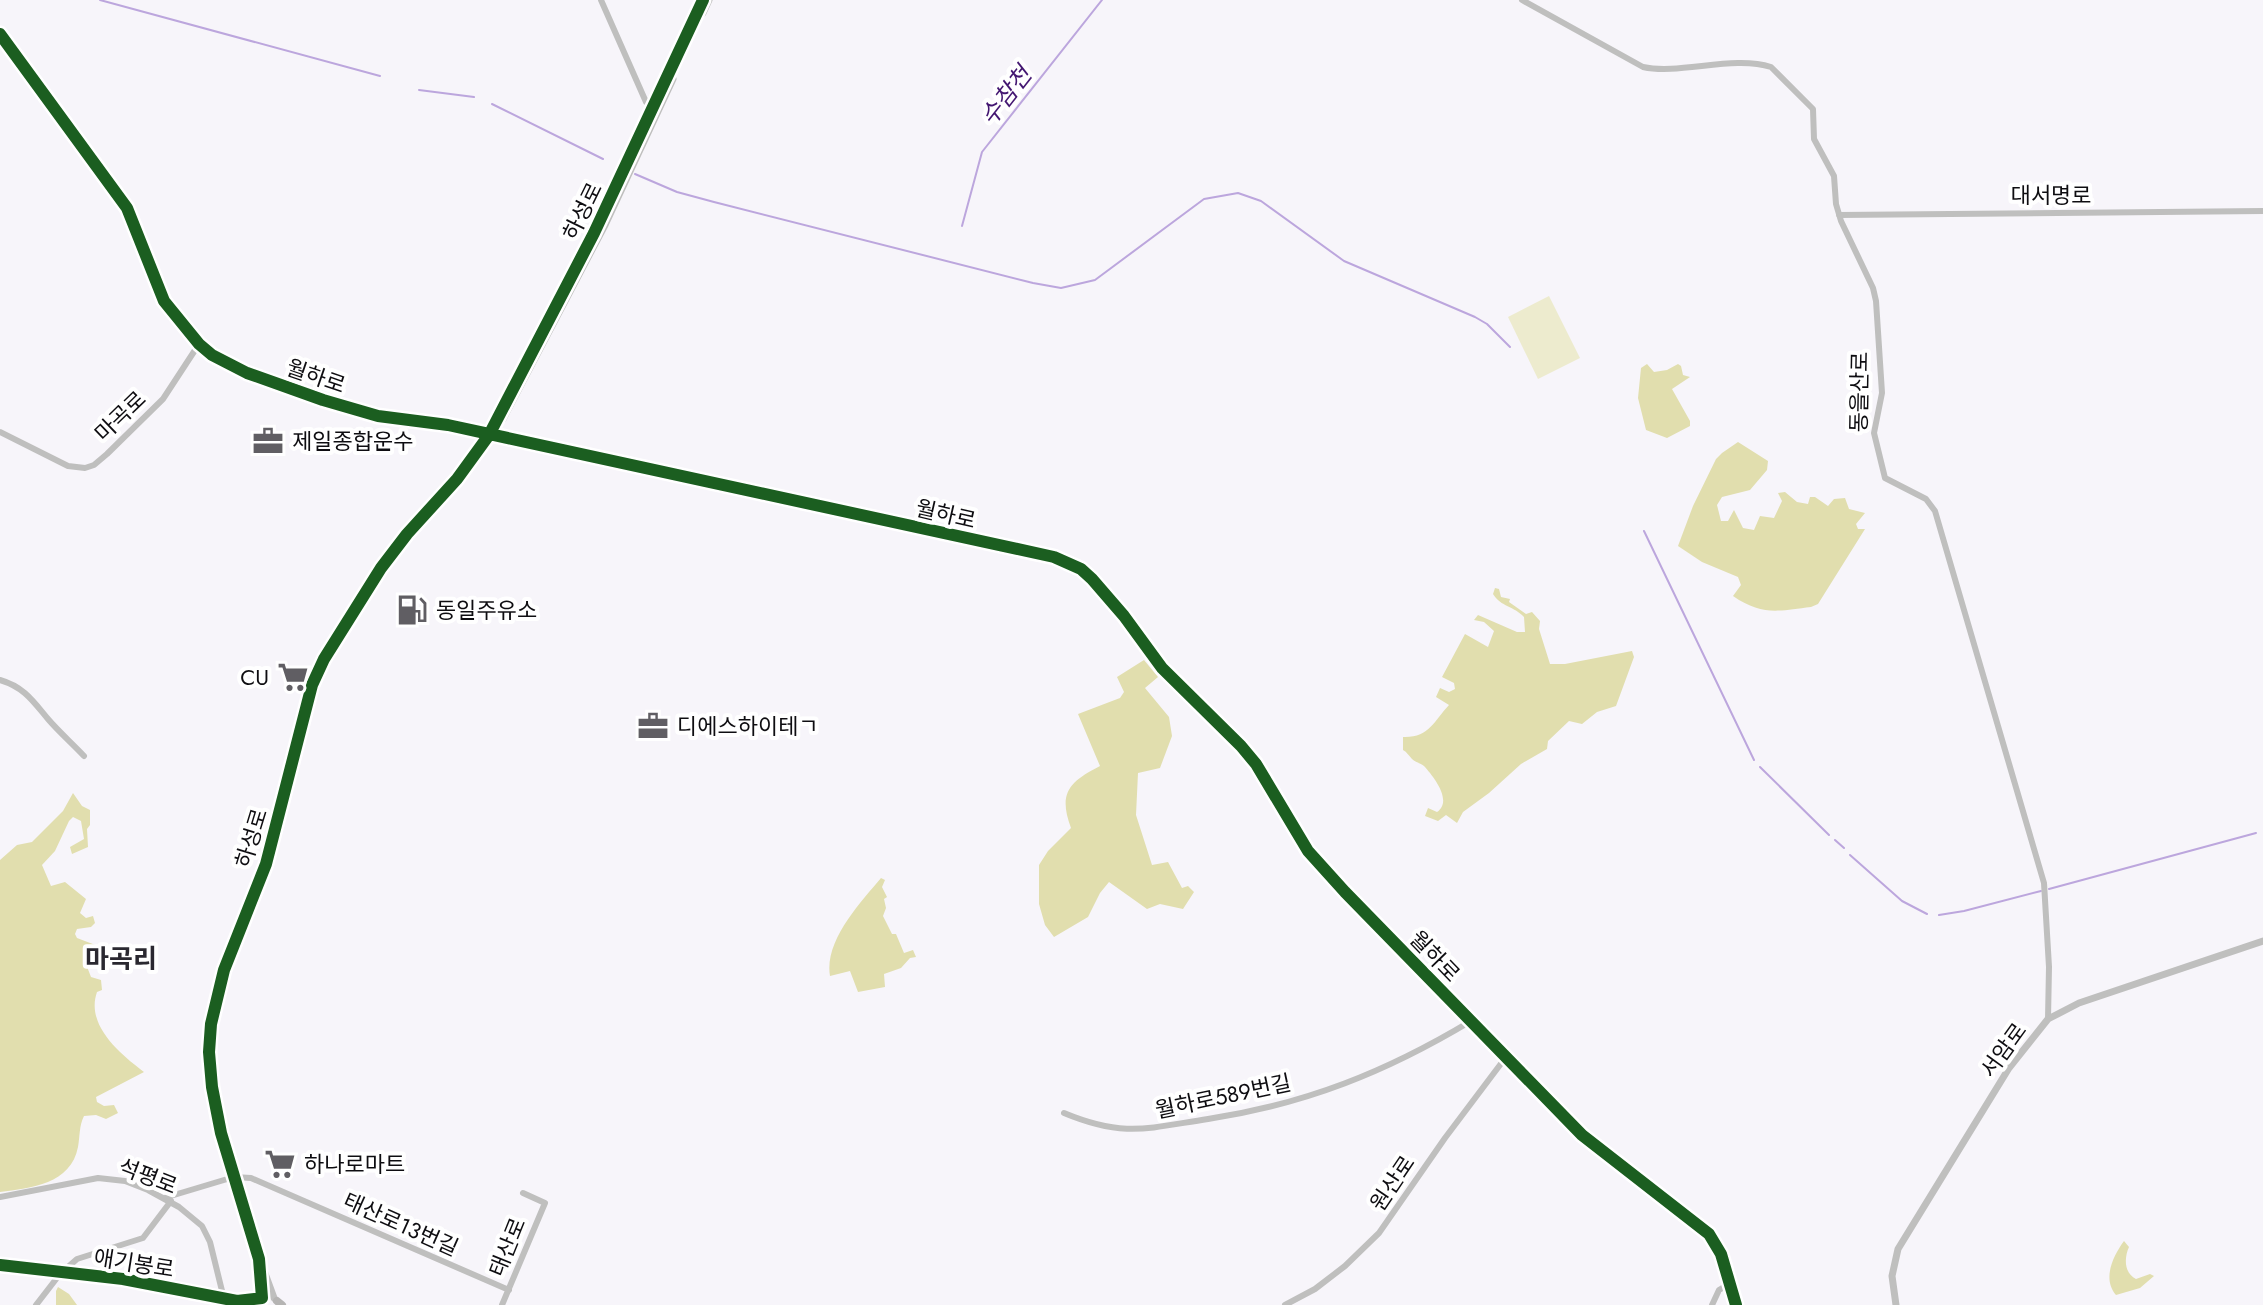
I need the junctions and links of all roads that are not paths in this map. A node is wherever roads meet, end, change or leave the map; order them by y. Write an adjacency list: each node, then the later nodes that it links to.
1 (601, 0): 5 (street)
2 (706, 0): 5 (street, 하성로)
3 (1522, 0): 7 (street, 동을산로)
4 (0, 34): 8 (street, 월하로)
5 (656, 111): 10 (street, 하성로)
6 (2263, 211): 7 (street, 대서명로)
7 (1839, 215): 14 (street, 동을산로)
8 (199, 344): 9 (street, 마곡로); 10 (street, 월하로)
9 (0, 432)
10 (489, 435): 15 (street, 월하로); 18 (street, 하성로)
11 (0, 680): 12 (street)
12 (84, 756)
13 (2263, 941): 14 (street, 서암로)
14 (2048, 1019): 37 (street, 서암로)
15 (1471, 1021): 16 (street, 월하로); 17 (street, 월하로589번길)
16 (1506, 1057): 25 (street, 월하로); 34 (street, 원산로)
17 (1064, 1113)
18 (234, 1177): 21 (street); 22 (street, 하성로); 26 (street, 태산로13번길)
19 (523, 1193): 26 (street, 태산로)
20 (0, 1197): 21 (street, 석평로)
21 (168, 1199): 24 (street); 27 (street, 석평로)
22 (259, 1259): 29 (street, 하성로); 30 (street)
23 (0, 1265): 24 (street, 애기봉로)
24 (60, 1274): 27 (street, 애기봉로); 31 (street)
25 (1729, 1284): 35 (street); 36 (street, 월하로)
26 (509, 1290): 33 (street, 태산로)
27 (224, 1299): 28 (street, 애기봉로)
28 (237, 1301): 29 (street, 애기봉로); 32 (street)
29 (260, 1302): 30 (street, 애기봉로)
30 (278, 1302)
31 (36, 1305)
32 (248, 1305)
33 (502, 1305)
34 (1285, 1305)
35 (1712, 1305)
36 (1736, 1305)
37 (1896, 1305)

